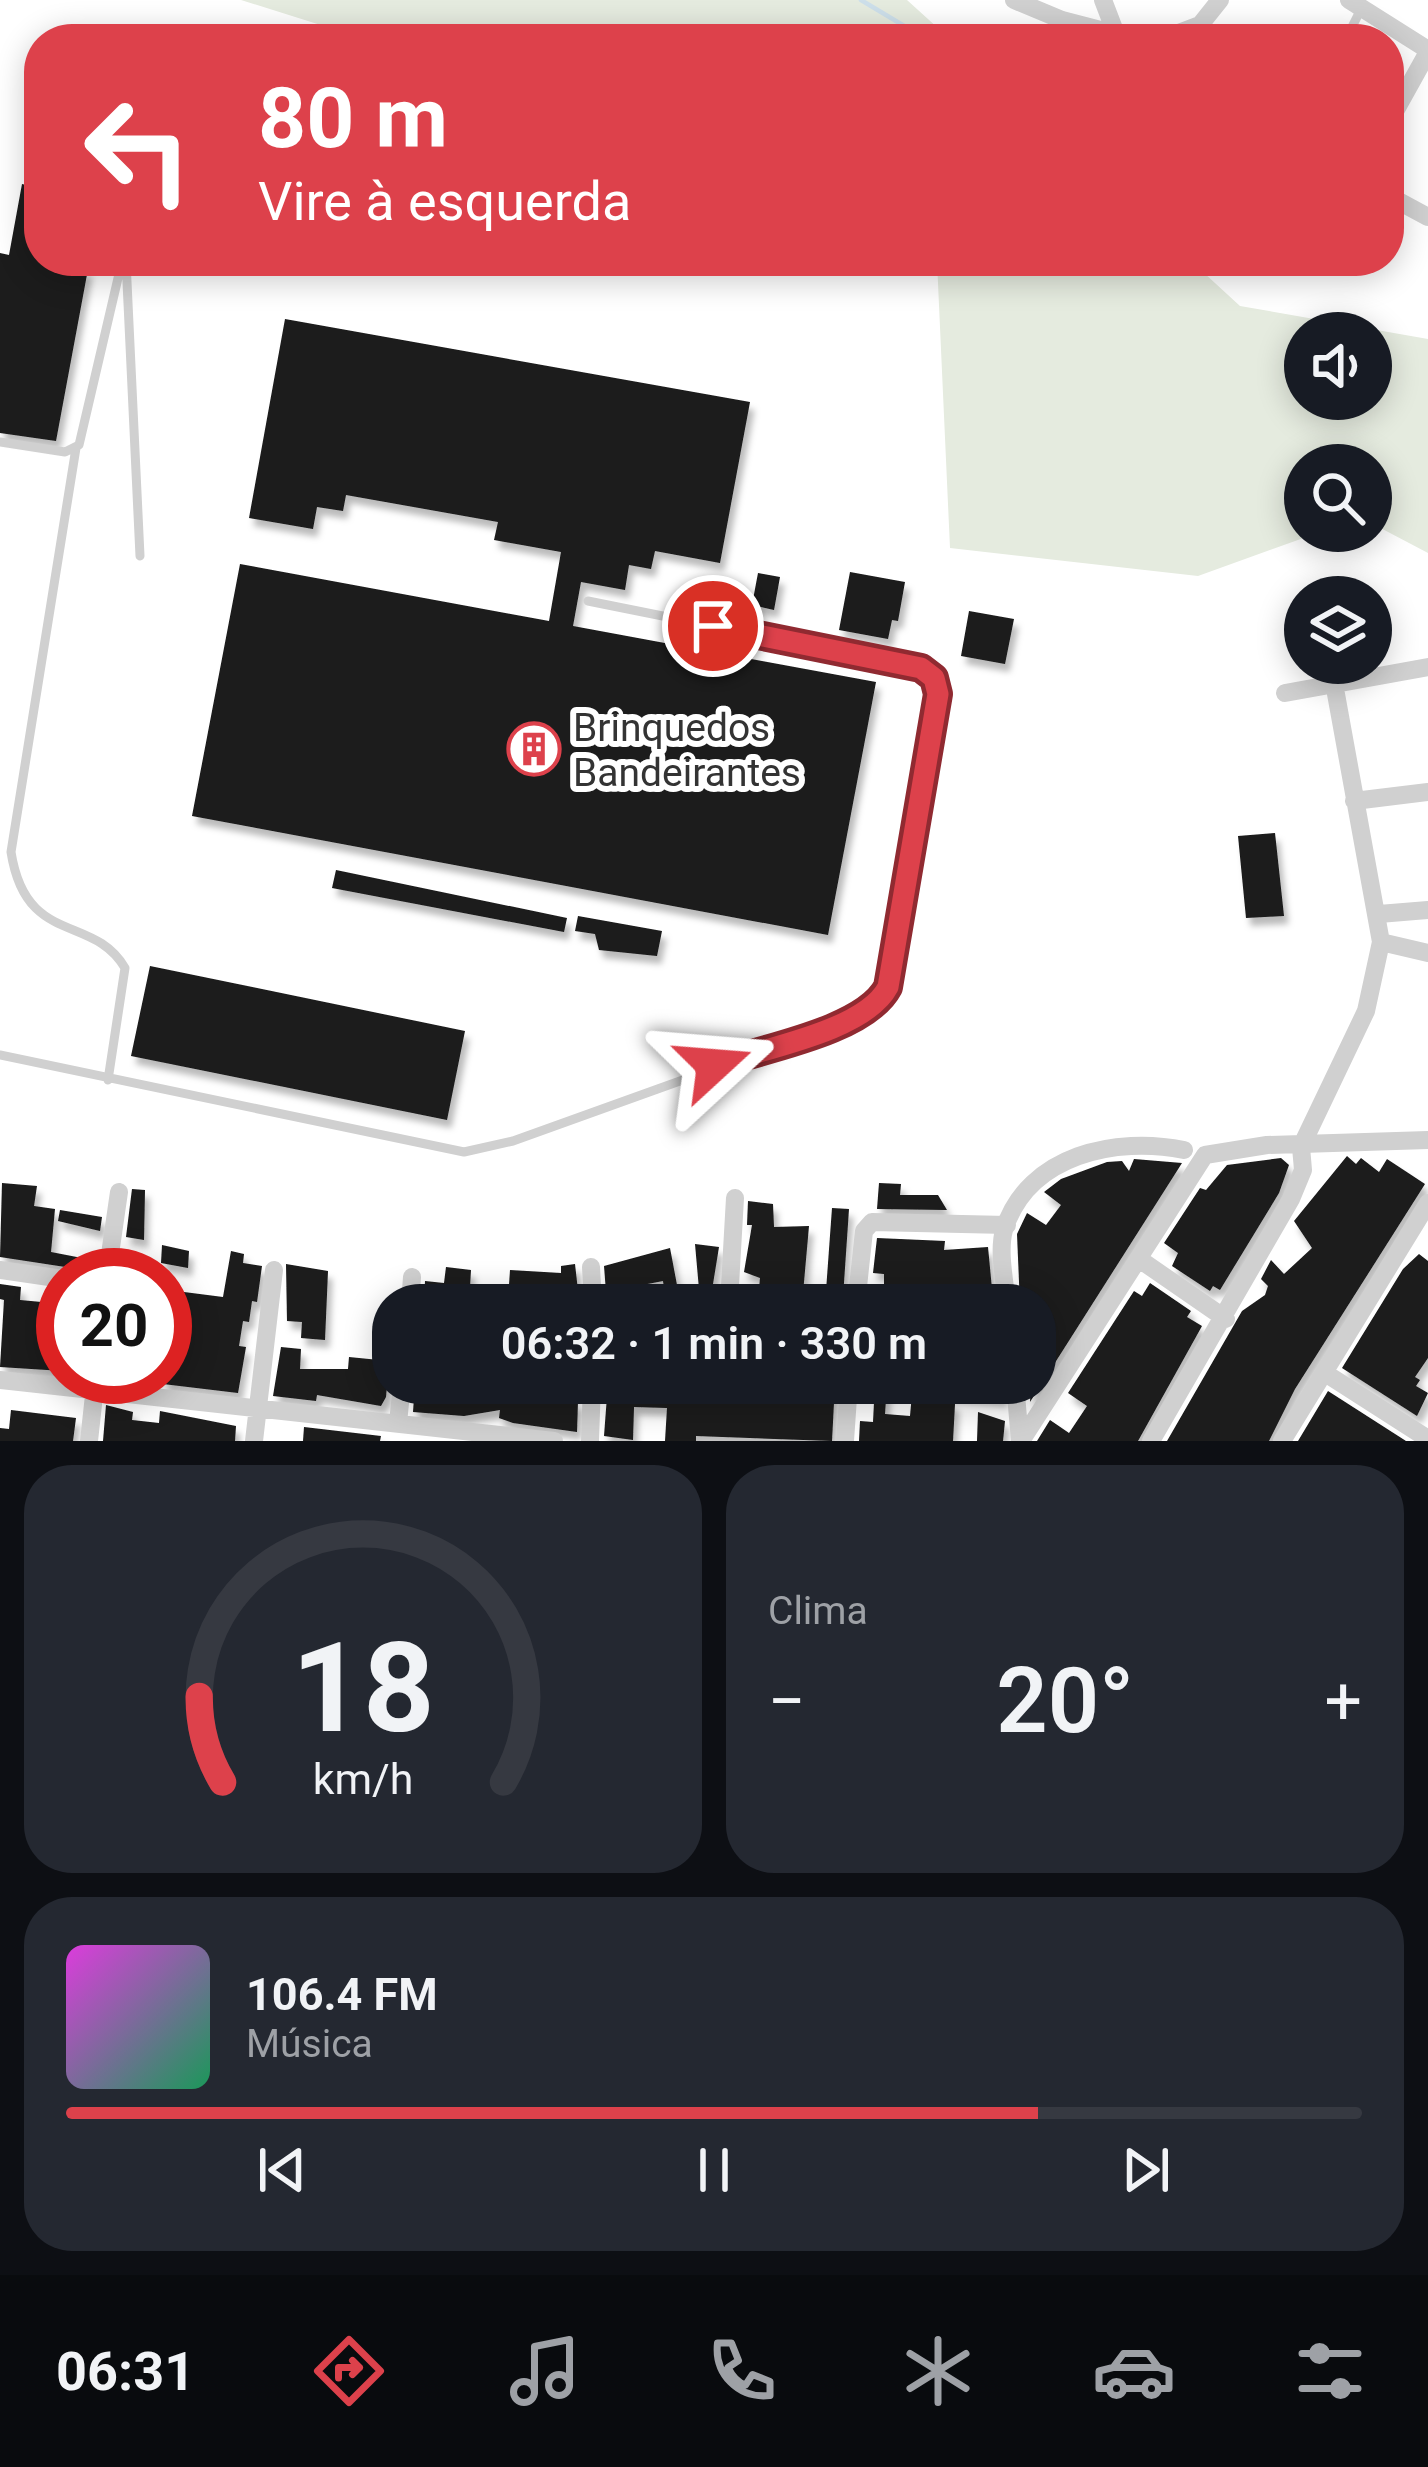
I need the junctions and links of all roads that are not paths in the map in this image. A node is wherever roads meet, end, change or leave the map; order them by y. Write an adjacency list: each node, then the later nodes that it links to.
1 (1014, 0): 4 (street)
2 (1220, 0): 5 (street)
3 (1355, 4): 6 (street)
4 (1088, 24)
5 (1202, 24)
6 (1386, 24)
7 (1428, 51): 8 (street)
8 (1404, 95)
9 (120, 276): 12 (lane)
10 (125, 276): 13 (lane)
11 (0, 442): 12 (lane)
12 (76, 448): 23 (lane)
13 (140, 556)
14 (588, 602): 29 (lane)
15 (1428, 667): 16 (street)
16 (1392, 673)
17 (1329, 684): 19 (street)
18 (1334, 684): 21 (street)
19 (1285, 693)
20 (1428, 792): 21 (street)
21 (1354, 801): 25 (street)
22 (0, 826): 23 (lane)
23 (13, 829): 29 (lane)
24 (1428, 910): 25 (street)
25 (1379, 914): 26 (street)
26 (1381, 942): 27 (street); 31 (street)
27 (1428, 953)
28 (0, 1055): 29 (lane)
29 (109, 1080)
30 (1428, 1140): 31 (street)
31 (1300, 1147): 38 (street); 49 (street)
32 (1184, 1150): 36 (street)
33 (118, 1192): 37 (street)
34 (735, 1198): 46 (street)
35 (1428, 1203): 50 (street)
36 (1006, 1225): 47 (street); 48 (street)
37 (111, 1248)
38 (1138, 1258): 49 (street); 67 (street)
39 (591, 1267): 45 (street)
40 (0, 1270): 42 (street)
41 (274, 1270): 59 (street)
42 (36, 1276)
43 (412, 1277): 44 (street)
44 (412, 1284)
45 (592, 1284)
46 (730, 1284)
47 (858, 1284)
48 (1007, 1284)
49 (1226, 1318): 68 (street)
50 (1325, 1373): 61 (street); 69 (street)
51 (0, 1380): 52 (street)
52 (36, 1382)
53 (192, 1398): 59 (street)
54 (93, 1404): 62 (street)
55 (400, 1404): 60 (street)
56 (591, 1404): 65 (street)
57 (848, 1404): 66 (street)
58 (1017, 1404): 67 (street)
59 (258, 1407): 60 (street); 63 (street)
60 (398, 1424): 64 (street)
61 (1423, 1434)
62 (88, 1441)
63 (254, 1441)
64 (554, 1441)
65 (590, 1441)
66 (845, 1441)
67 (1021, 1441)
68 (1150, 1441)
69 (1282, 1441)

